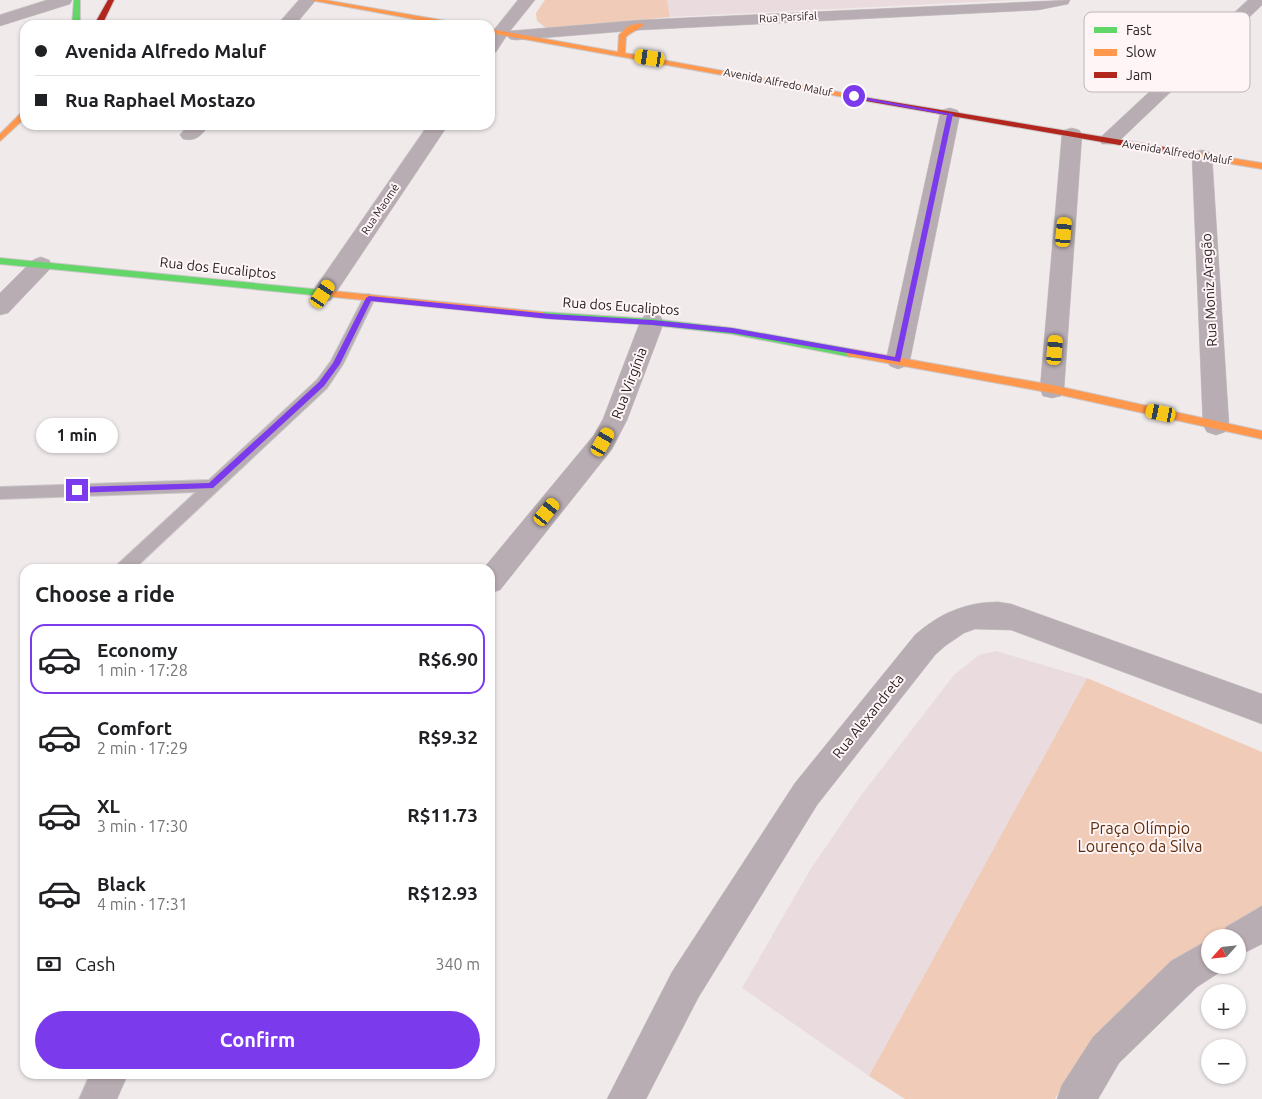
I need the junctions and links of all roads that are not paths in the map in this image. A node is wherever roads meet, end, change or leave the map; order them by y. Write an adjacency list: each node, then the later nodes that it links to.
1 (64, 0): 14 (street)
2 (77, 0): 10 (main road)
3 (112, 0): 11 (main road)
4 (308, 0): 12 (street)
5 (313, 0): 13 (main road)
6 (527, 0): 16 (street)
7 (1258, 0): 9 (street)
8 (1060, 1): 15 (street, Rua Parsifal)
9 (1245, 12)
10 (76, 20)
11 (101, 20)
12 (290, 20)
13 (429, 20)
14 (0, 21)
15 (640, 26): 16 (street, Rua Parsifal); 17 (main road)
16 (502, 33): 17 (main road, Avenida Alfredo Maluf)
17 (622, 53): 19 (main road, Avenida Alfredo Maluf)
18 (1159, 92): 24 (street)
19 (950, 114): 22 (main road, Avenida Alfredo Maluf); 33 (street)
20 (20, 119): 23 (main road)
21 (435, 130): 29 (street, Rua Maomé)
22 (1072, 134): 24 (main road, Avenida Alfredo Maluf); 34 (street)
23 (0, 140)
24 (1108, 140): 25 (main road, Avenida Alfredo Maluf)
25 (1202, 156): 26 (main road, Avenida Alfredo Maluf); 35 (street, Rua Moniz Aragão)
26 (1262, 166)
27 (0, 261): 28 (main road, Rua dos Eucaliptos)
28 (41, 265): 29 (main road, Rua dos Eucaliptos); 31 (street)
29 (323, 294): 30 (main road, Rua dos Eucaliptos)
30 (369, 298): 32 (main road, Rua dos Eucaliptos); 37 (lane)
31 (0, 307)
32 (652, 322): 33 (main road, Rua dos Eucaliptos); 40 (street, Rua Virgínia)
33 (898, 360): 34 (main road, Rua dos Eucaliptos)
34 (1052, 389): 35 (main road, Rua dos Eucaliptos)
35 (1216, 425): 36 (main road, Rua dos Eucaliptos)
36 (1262, 435)
37 (211, 486): 38 (lane); 39 (lane)
38 (0, 492)
39 (128, 564)
40 (495, 576)
41 (1262, 709): 47 (street, Rua Alexandreta)
42 (1262, 923): 43 (street)
43 (1246, 934)
44 (1201, 963): 48 (street)
45 (107, 1079): 46 (street)
46 (98, 1099)
47 (626, 1099)
48 (1076, 1099)

